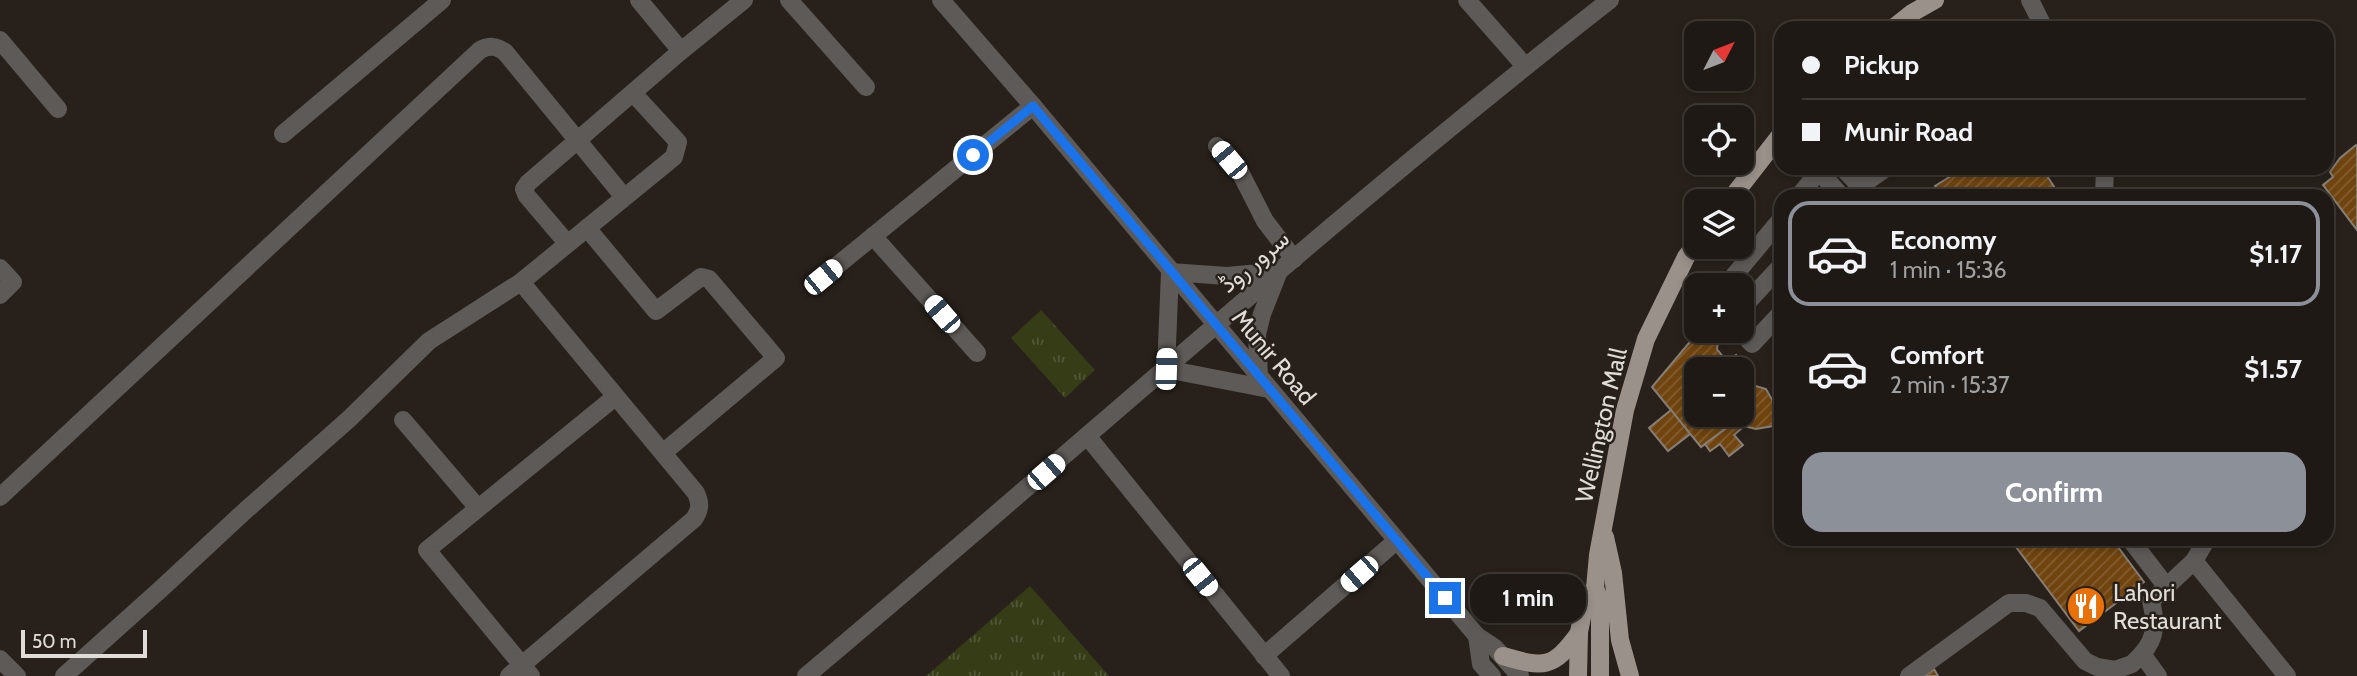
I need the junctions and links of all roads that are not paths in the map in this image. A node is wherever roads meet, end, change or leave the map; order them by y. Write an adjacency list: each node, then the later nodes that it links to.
1 (442, 0): 20 (street)
2 (639, 0): 14 (street)
3 (744, 0): 10 (street)
4 (789, 0): 16 (street)
5 (1467, 0): 15 (street)
6 (1610, 0): 15 (street, سرور روڈ)
7 (1935, 0): 11 (main road)
8 (2029, 0): 12 (street)
9 (942, 1): 18 (street, Munir Road)
10 (720, 7): 14 (street)
11 (1902, 21)
12 (2040, 21)
13 (0, 40): 19 (street)
14 (681, 51): 17 (street)
15 (1525, 66): 36 (street, سرور روڈ)
16 (866, 87)
17 (633, 93): 21 (street); 31 (street)
18 (1033, 106): 34 (street); 40 (street, Munir Road)
19 (58, 109)
20 (283, 134)
21 (579, 140): 31 (street); 35 (street); 57 (street)
22 (1774, 143): 27 (main road)
23 (1217, 146): 36 (street)
24 (1816, 175): 28 (street)
25 (1822, 175): 29 (street)
26 (1878, 175): 30 (street)
27 (1738, 189)
28 (1805, 189)
29 (1835, 189)
30 (1862, 189)
31 (624, 197): 32 (street)
32 (587, 228): 35 (street); 56 (street)
33 (1774, 228): 41 (street)
34 (873, 236): 43 (street); 50 (street)
35 (567, 243): 44 (street)
36 (1294, 259): 39 (street, سرور روڈ)
37 (1685, 259): 59 (main road, Wellington Mall)
38 (0, 268): 45 (street)
39 (1279, 271): 40 (street); 48 (street, سرور روڈ); 52 (street)
40 (1170, 272): 48 (street, Munir Road); 51 (street)
41 (1736, 273)
42 (1774, 274): 46 (street)
43 (823, 277)
44 (521, 282): 53 (street); 74 (street)
45 (0, 295)
46 (1754, 295)
47 (1774, 321): 49 (street)
48 (1215, 325): 51 (street, سرور روڈ); 52 (street, Munir Road)
49 (1754, 342)
50 (977, 354)
51 (1166, 369): 52 (street); 55 (street, سرور روڈ)
52 (1264, 384): 60 (street, Munir Road)
53 (615, 397): 56 (street); 58 (street)
54 (403, 420): 58 (street)
55 (1087, 437): 69 (street); 75 (street, سرور روڈ)
56 (664, 452): 72 (street)
57 (0, 497)
58 (478, 508): 72 (street)
59 (1602, 527): 65 (main road, Wellington Mall); 81 (main road)
60 (1396, 541): 67 (street, Munir Road); 69 (street)
61 (2135, 546): 64 (street)
62 (2203, 546): 63 (street)
63 (2194, 561): 64 (street); 84 (street)
64 (2166, 586): 68 (street)
65 (1595, 587): 66 (main road, Wellington Mall); 80 (main road, Wellington Mall)
66 (1579, 632): 70 (main road); 79 (main road, Wellington Mall)
67 (1477, 636): 70 (street, Munir Road); 77 (street)
68 (2142, 654): 82 (street); 83 (street)
69 (1264, 656): 76 (street)
70 (1503, 656): 78 (street, Munir Road)
71 (0, 659): 73 (street)
72 (521, 673)
73 (17, 676)
74 (64, 676)
75 (806, 676)
76 (1281, 676)
77 (1492, 676)
78 (1520, 676)
79 (1578, 676)
80 (1600, 676)
81 (1630, 676)
82 (1909, 676)
83 (2158, 676)
84 (2287, 676)

